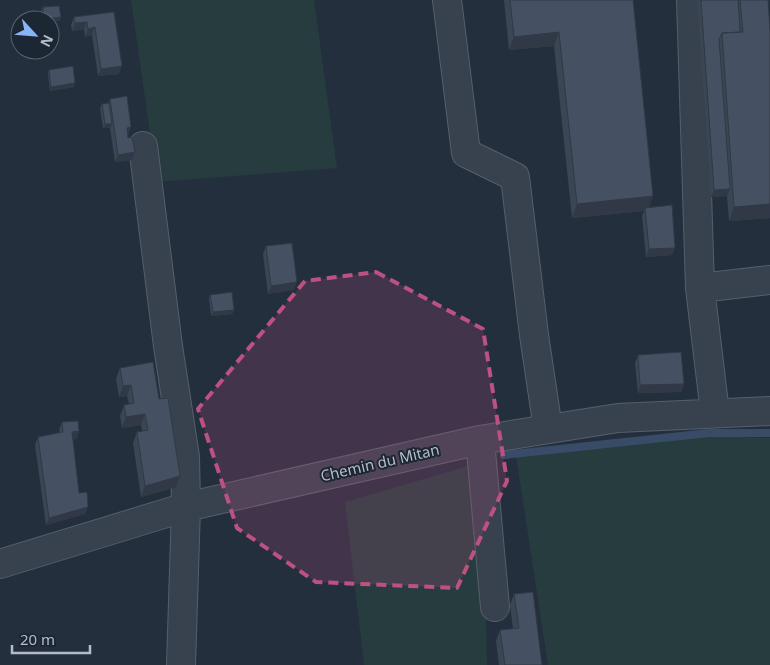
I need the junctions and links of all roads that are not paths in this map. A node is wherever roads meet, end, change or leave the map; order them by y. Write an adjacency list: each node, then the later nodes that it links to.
1 (448, 0): 8 (street)
2 (692, 0): 5 (street)
3 (143, 146): 10 (street)
4 (770, 280): 5 (street)
5 (700, 288): 7 (street)
6 (770, 411): 7 (street, Chemin du Mitan)
7 (715, 413): 8 (street, Chemin du Mitan)
8 (548, 429): 9 (street, Chemin du Mitan)
9 (480, 440): 10 (street, Chemin du Mitan); 12 (street)
10 (186, 507): 11 (street, Chemin du Mitan); 13 (street)
11 (0, 564)
12 (495, 607)
13 (181, 665)

